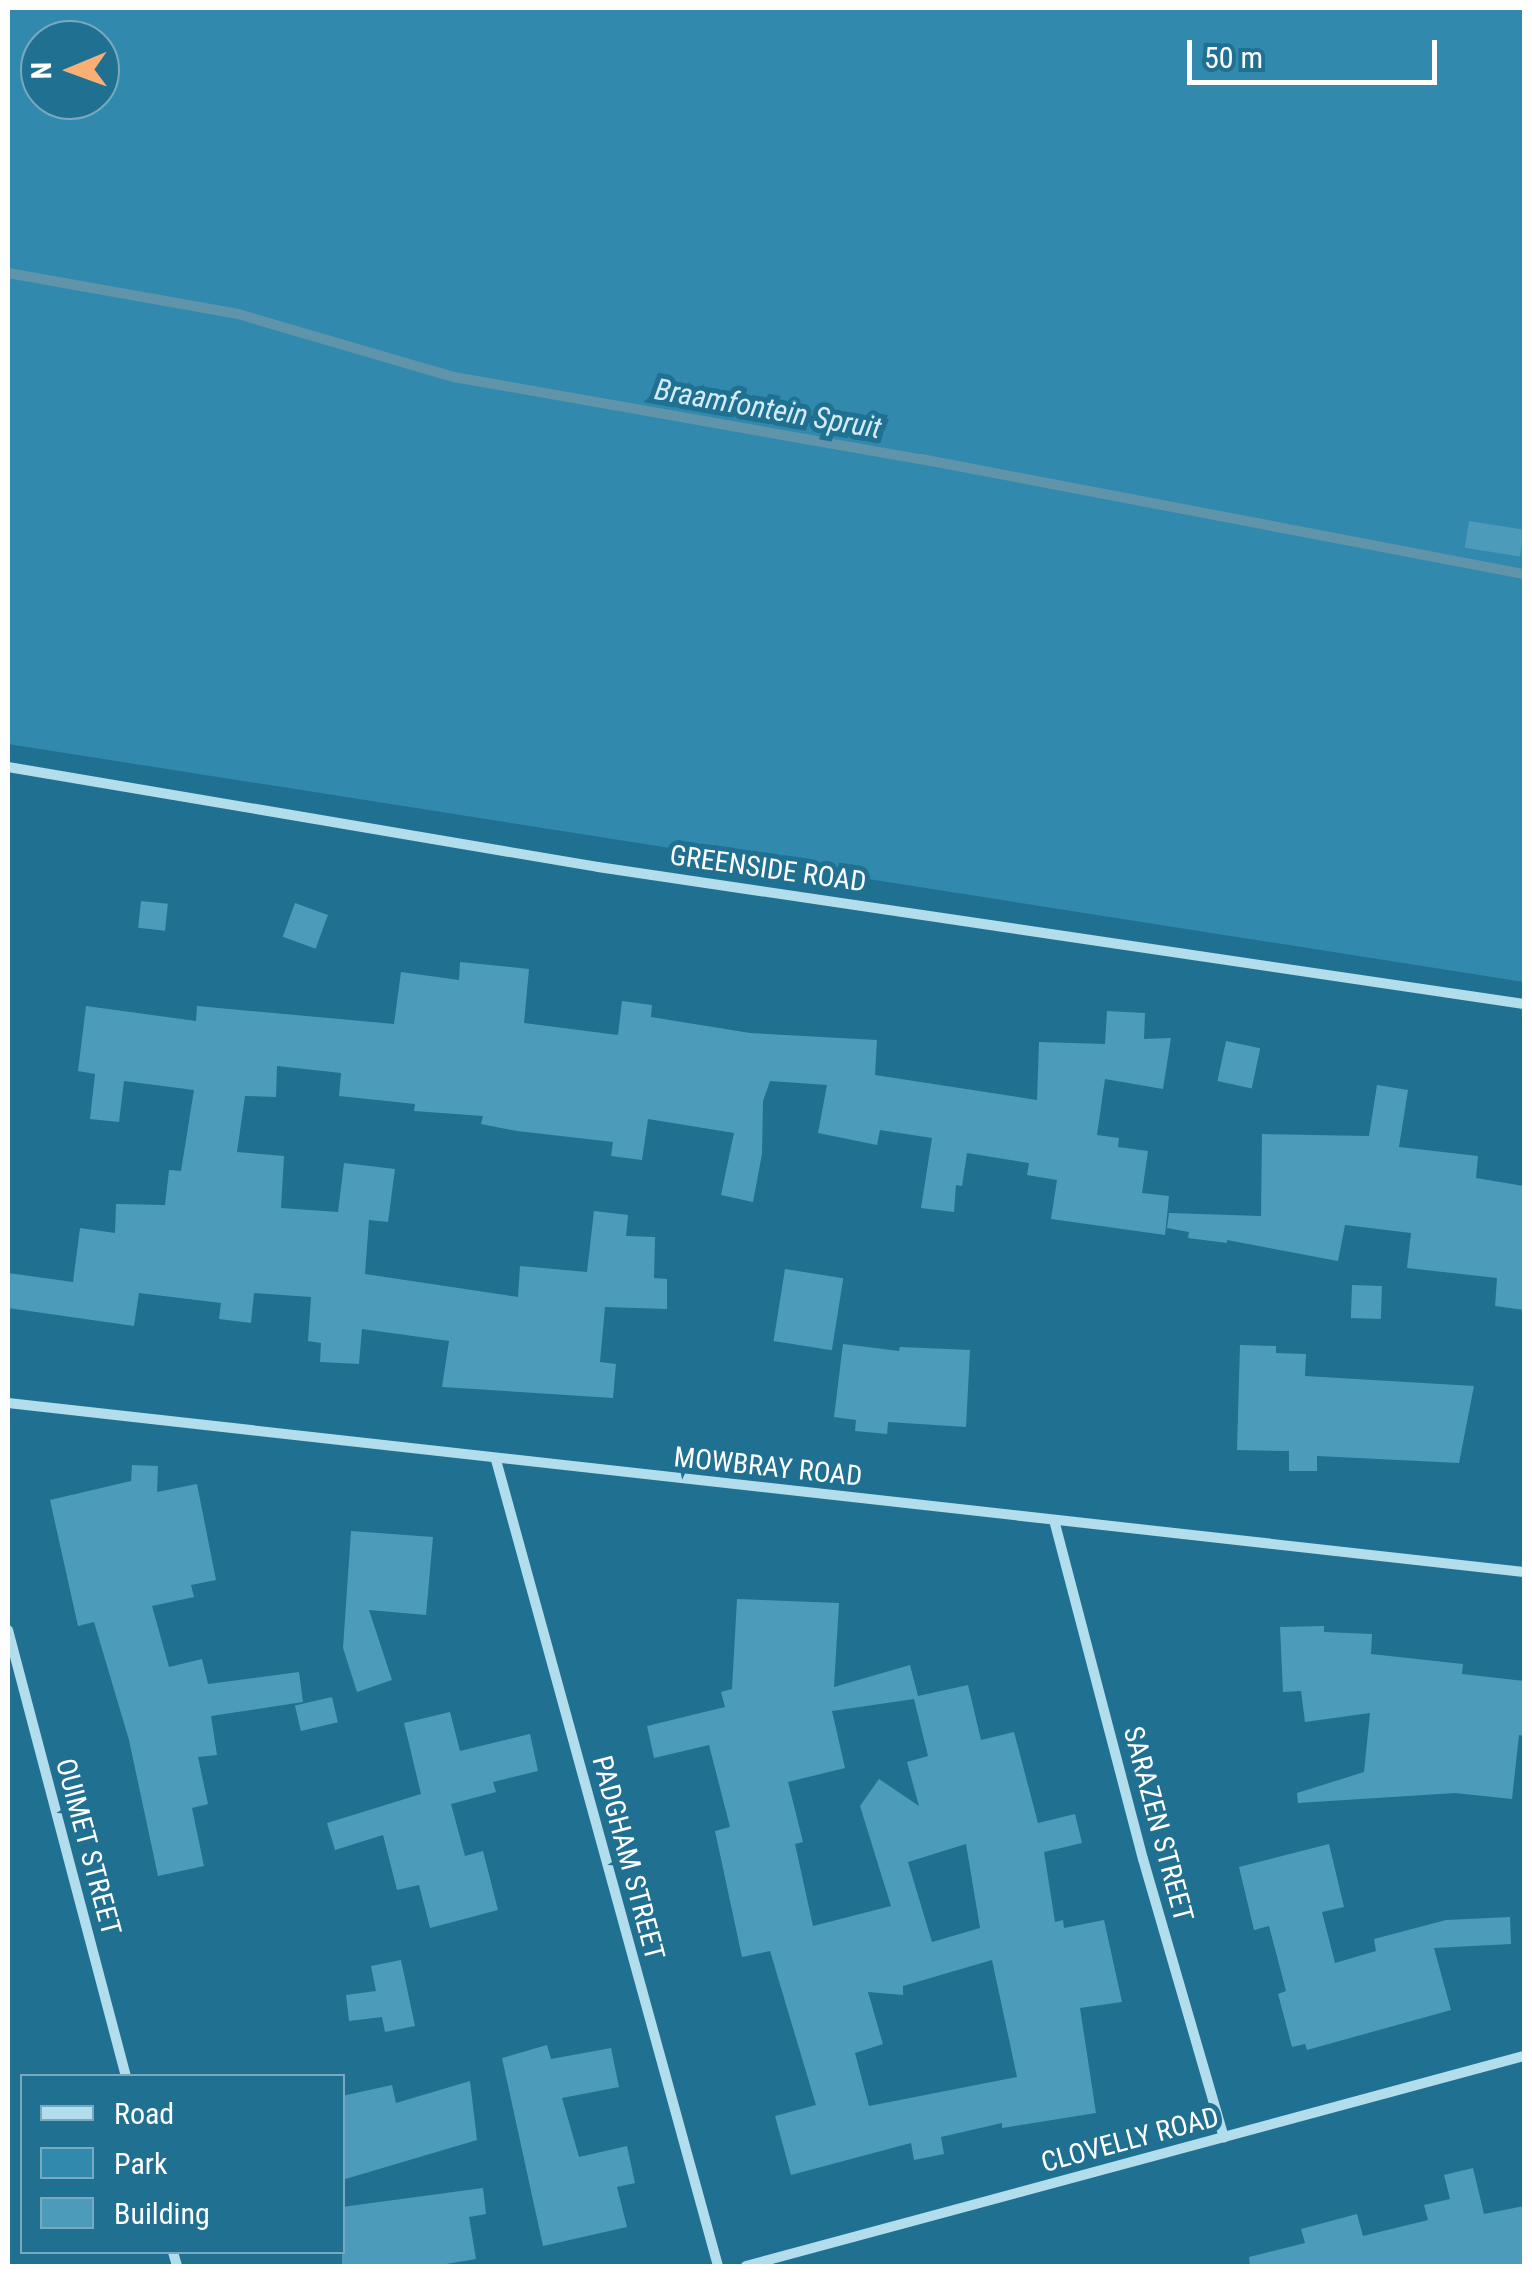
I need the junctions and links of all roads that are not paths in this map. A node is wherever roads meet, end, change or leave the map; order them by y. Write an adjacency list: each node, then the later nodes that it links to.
1 (8, 767): 2 (street, GREENSIDE ROAD)
2 (1524, 1004)
3 (8, 1403): 4 (street, MOWBRAY ROAD)
4 (496, 1460): 5 (street, MOWBRAY ROAD); 11 (street, PADGHAM STREET)
5 (1054, 1520): 6 (street, MOWBRAY ROAD); 10 (street, SARAZEN STREET)
6 (1524, 1572)
7 (8, 1630): 9 (street, OUIMET STREET)
8 (1524, 2056): 10 (street, CLOVELLY ROAD)
9 (125, 2074)
10 (1224, 2138): 12 (street, CLOVELLY ROAD)
11 (718, 2266)
12 (746, 2266)

